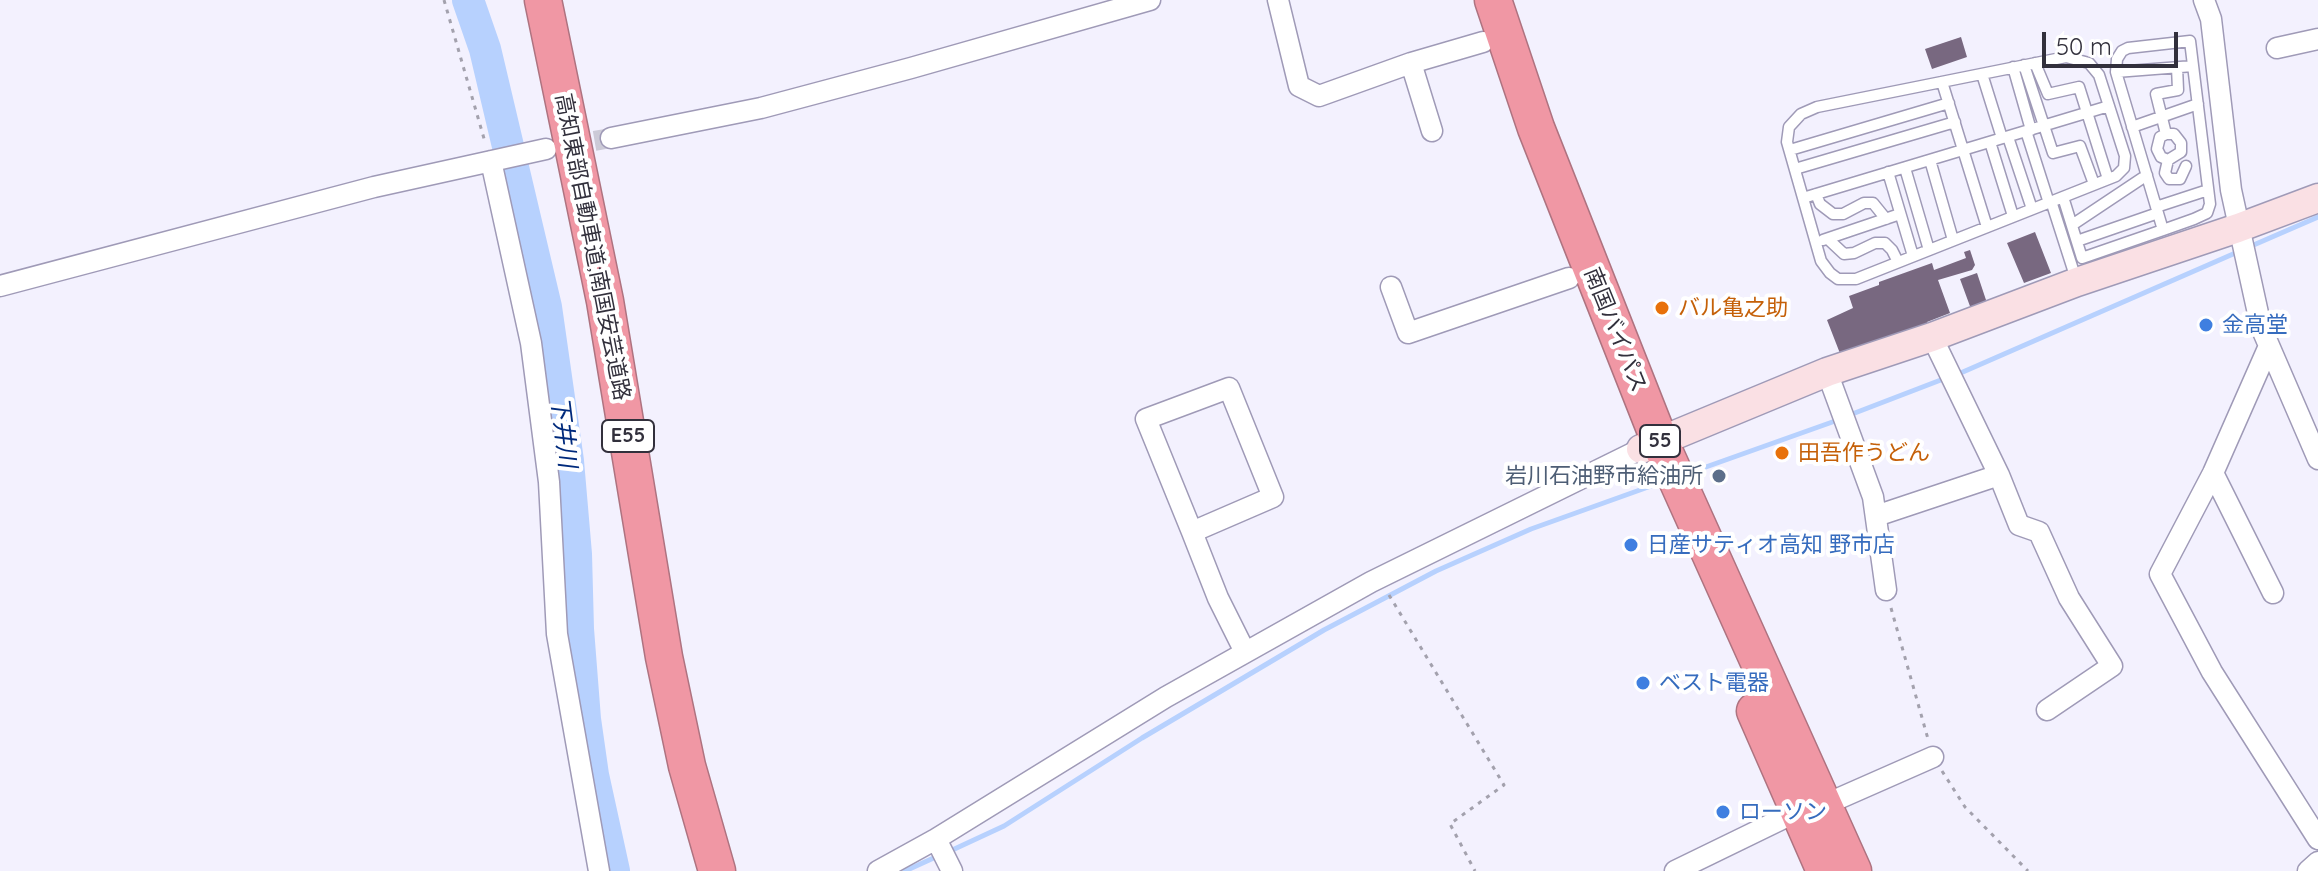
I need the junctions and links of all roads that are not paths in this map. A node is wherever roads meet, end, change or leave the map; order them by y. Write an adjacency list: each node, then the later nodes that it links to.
1 (543, 0): 93 (highway, 高知東部自動車道;南国安芸道路 / E55)
2 (567, 0): 93 (highway, 高知東部自動車道;南国安芸道路 / E55)
3 (1150, 0): 30 (street)
4 (1278, 0): 11 (street)
5 (1468, 0): 9 (highway, 南国バイパス / 55)
6 (1493, 0): 77 (highway, 南国バイパス / 55)
7 (2204, 0): 61 (street)
8 (2318, 39): 10 (street)
9 (1483, 42): 11 (street); 70 (highway, 南国バイパス / 55)
10 (2277, 48)
11 (1411, 63): 27 (street)
12 (2024, 65): 16 (lane); 20 (lane); 21 (lane); 24 (lane); 26 (lane)
13 (2193, 66): 14 (lane); 15 (lane); 19 (lane)
14 (2177, 67): 15 (lane); 22 (lane)
15 (2116, 72): 25 (lane)
16 (1982, 74): 17 (lane); 29 (lane)
17 (1942, 82): 18 (lane); 33 (lane)
18 (1949, 103): 23 (lane); 33 (lane)
19 (2198, 104): 22 (lane); 38 (lane)
20 (2109, 106): 21 (lane); 44 (lane)
21 (2087, 113): 24 (lane); 44 (lane)
22 (2161, 117): 25 (lane); 28 (lane)
23 (1955, 122): 34 (lane); 41 (lane)
24 (2044, 126): 26 (lane); 46 (lane)
25 (2132, 127): 43 (lane)
26 (2028, 130): 29 (lane); 53 (lane)
27 (1432, 131)
28 (2166, 134): 35 (lane); 35 (lane)
29 (2005, 137): 31 (lane); 54 (lane)
30 (611, 138)
31 (1990, 142): 34 (lane); 57 (lane)
32 (546, 149): 37 (street)
33 (1790, 150): 41 (lane)
34 (1963, 150): 36 (lane); 60 (lane)
35 (2172, 158): 39 (lane); 45 (lane)
36 (1930, 160): 40 (lane); 64 (lane)
37 (491, 161): 72 (street); 92 (street)
38 (2205, 162): 39 (lane); 47 (lane)
39 (2186, 166): 45 (lane)
40 (1905, 168): 42 (lane); 67 (lane)
41 (1795, 169): 50 (lane)
42 (1888, 172): 48 (lane); 56 (lane)
43 (2147, 175): 55 (lane); 59 (lane)
44 (2108, 179): 46 (lane)
45 (2177, 180): 51 (lane)
46 (2094, 184): 49 (lane)
47 (2208, 190): 51 (lane); 62 (lane)
48 (1816, 194): 50 (lane); 58 (lane)
49 (2063, 197): 53 (lane); 59 (lane)
50 (1803, 198): 66 (lane)
51 (2183, 198): 55 (lane)
52 (2318, 198): 61 (street)
53 (2050, 202): 54 (lane); 71 (lane)
54 (2032, 209): 57 (lane)
55 (2157, 210): 62 (lane); 65 (lane)
56 (1900, 214): 58 (lane); 68 (lane)
57 (2013, 216): 60 (lane)
58 (1886, 219): 63 (lane)
59 (2072, 225): 65 (lane)
60 (1987, 227): 64 (lane)
61 (2238, 228): 71 (street); 75 (street)
62 (2163, 230): 65 (lane)
63 (1828, 239): 66 (lane); 69 (lane)
64 (1953, 240): 67 (lane)
65 (2077, 241)
66 (1816, 243): 69 (lane)
67 (1929, 250): 68 (lane)
68 (1913, 256): 69 (lane)
69 (1898, 262)
70 (1569, 278): 73 (street); 77 (highway, 南国バイパス / 55)
71 (2077, 282): 74 (street)
72 (0, 286)
73 (1391, 287)
74 (1932, 337): 76 (street); 80 (street)
75 (2269, 346): 78 (street); 79 (street)
76 (1827, 372): 77 (street); 81 (street)
77 (1651, 446): 85 (street); 88 (highway, 南国バイパス / 55)
78 (2318, 459)
79 (2213, 473): 84 (street); 90 (street)
80 (1999, 475): 81 (street); 86 (street)
81 (1876, 516): 83 (street)
82 (1192, 532): 82 (street); 85 (street)
83 (1886, 590)
84 (2273, 593)
85 (1245, 652): 89 (street)
86 (2047, 710)
87 (1933, 757): 88 (street)
88 (1811, 809): 96 (street); 97 (highway, 南国バイパス / 55); 98 (highway, 南国バイパス / 55)
89 (936, 839): 94 (street); 95 (street)
90 (2318, 839)
91 (2318, 862): 99 (street)
92 (599, 871)
93 (717, 871)
94 (878, 871)
95 (952, 871)
96 (1675, 871)
97 (1825, 871)
98 (1853, 871)
99 (2308, 871)

